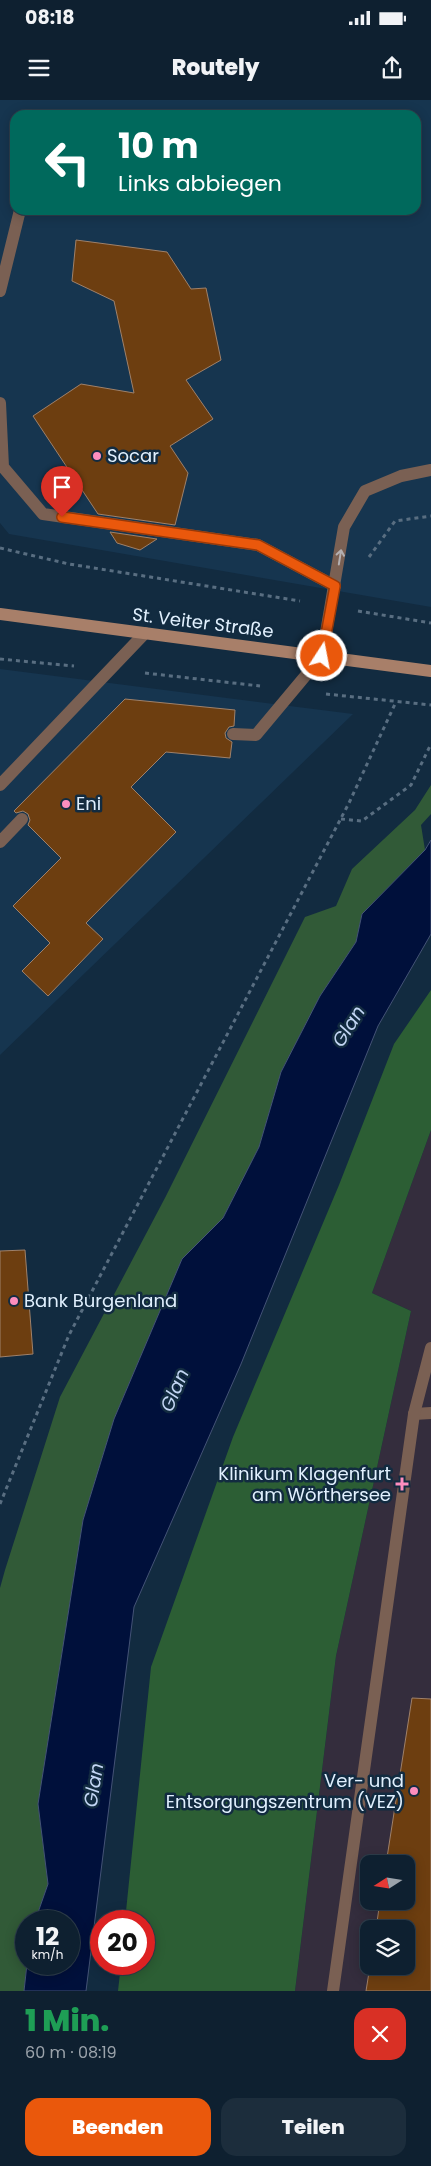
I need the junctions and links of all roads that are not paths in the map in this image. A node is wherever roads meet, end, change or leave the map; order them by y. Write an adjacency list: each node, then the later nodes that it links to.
1 (19, 215): 2 (lane)
2 (0, 291)
3 (0, 403): 5 (lane)
4 (431, 470): 5 (lane, one-way to 4)
5 (335, 586): 8 (lane)
6 (0, 614): 7 (main road, St. Veiter Straße)
7 (145, 633): 8 (main road, St. Veiter Straße); 11 (lane)
8 (322, 656): 9 (main road, St. Veiter Straße); 10 (lane)
9 (431, 671)
10 (233, 734)
11 (0, 785)
12 (22, 819): 13 (lane)
13 (0, 842)
14 (431, 1348): 16 (lane)
15 (431, 1413): 16 (lane)
16 (414, 1414): 17 (lane)
17 (333, 1991)

